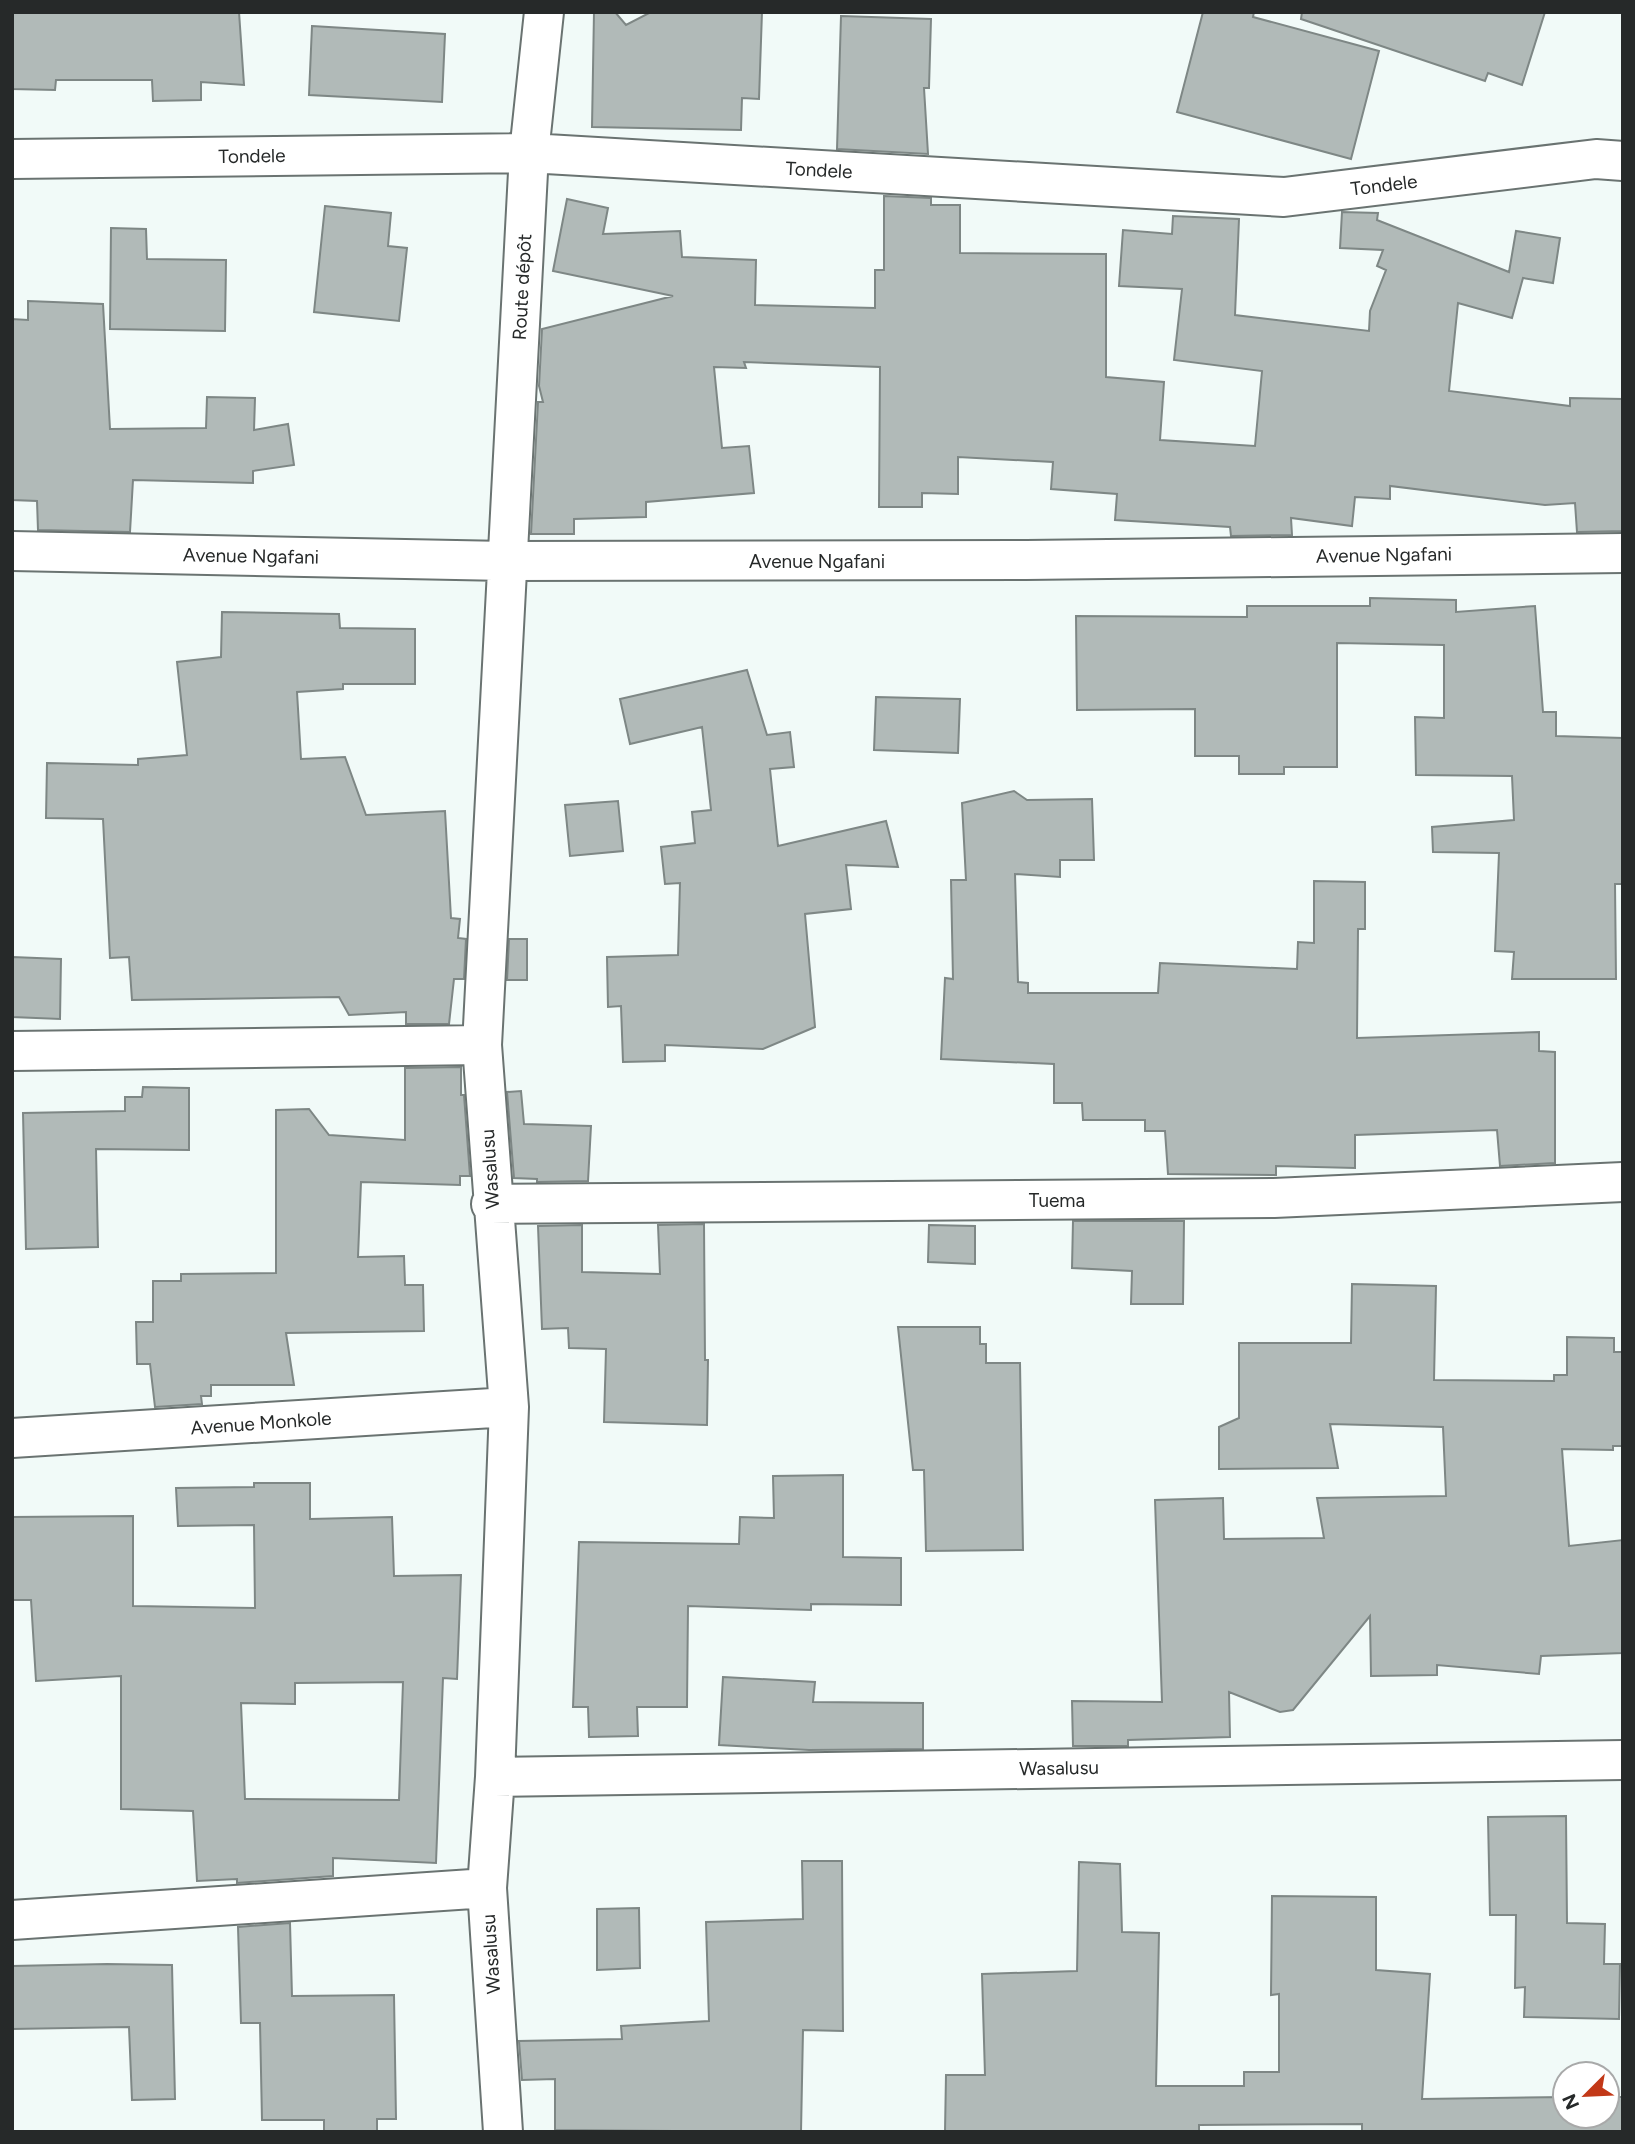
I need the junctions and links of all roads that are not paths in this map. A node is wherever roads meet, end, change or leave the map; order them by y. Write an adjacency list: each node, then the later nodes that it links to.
1 (544, 12): 2 (street, Route dépôt)
2 (529, 153): 3 (street, Tondele); 4 (street, Tondele); 7 (street, Route dépôt)
3 (12, 159)
4 (1623, 161)
5 (12, 551): 7 (street, Avenue Ngafani)
6 (1623, 553): 7 (street, Avenue Ngafani)
7 (506, 561): 8 (street, Wasalusu)
8 (482, 1045): 9 (street); 11 (street, Wasalusu)
9 (12, 1051)
10 (1623, 1182): 11 (street, Tuema)
11 (491, 1204): 12 (street, Wasalusu)
12 (509, 1407): 13 (street, Avenue Monkole); 15 (street, Wasalusu)
13 (12, 1438)
14 (1623, 1759): 15 (street, Wasalusu)
15 (495, 1777): 16 (street, Wasalusu)
16 (486, 1888): 17 (street); 18 (street, Wasalusu)
17 (12, 1920)
18 (503, 2132)

